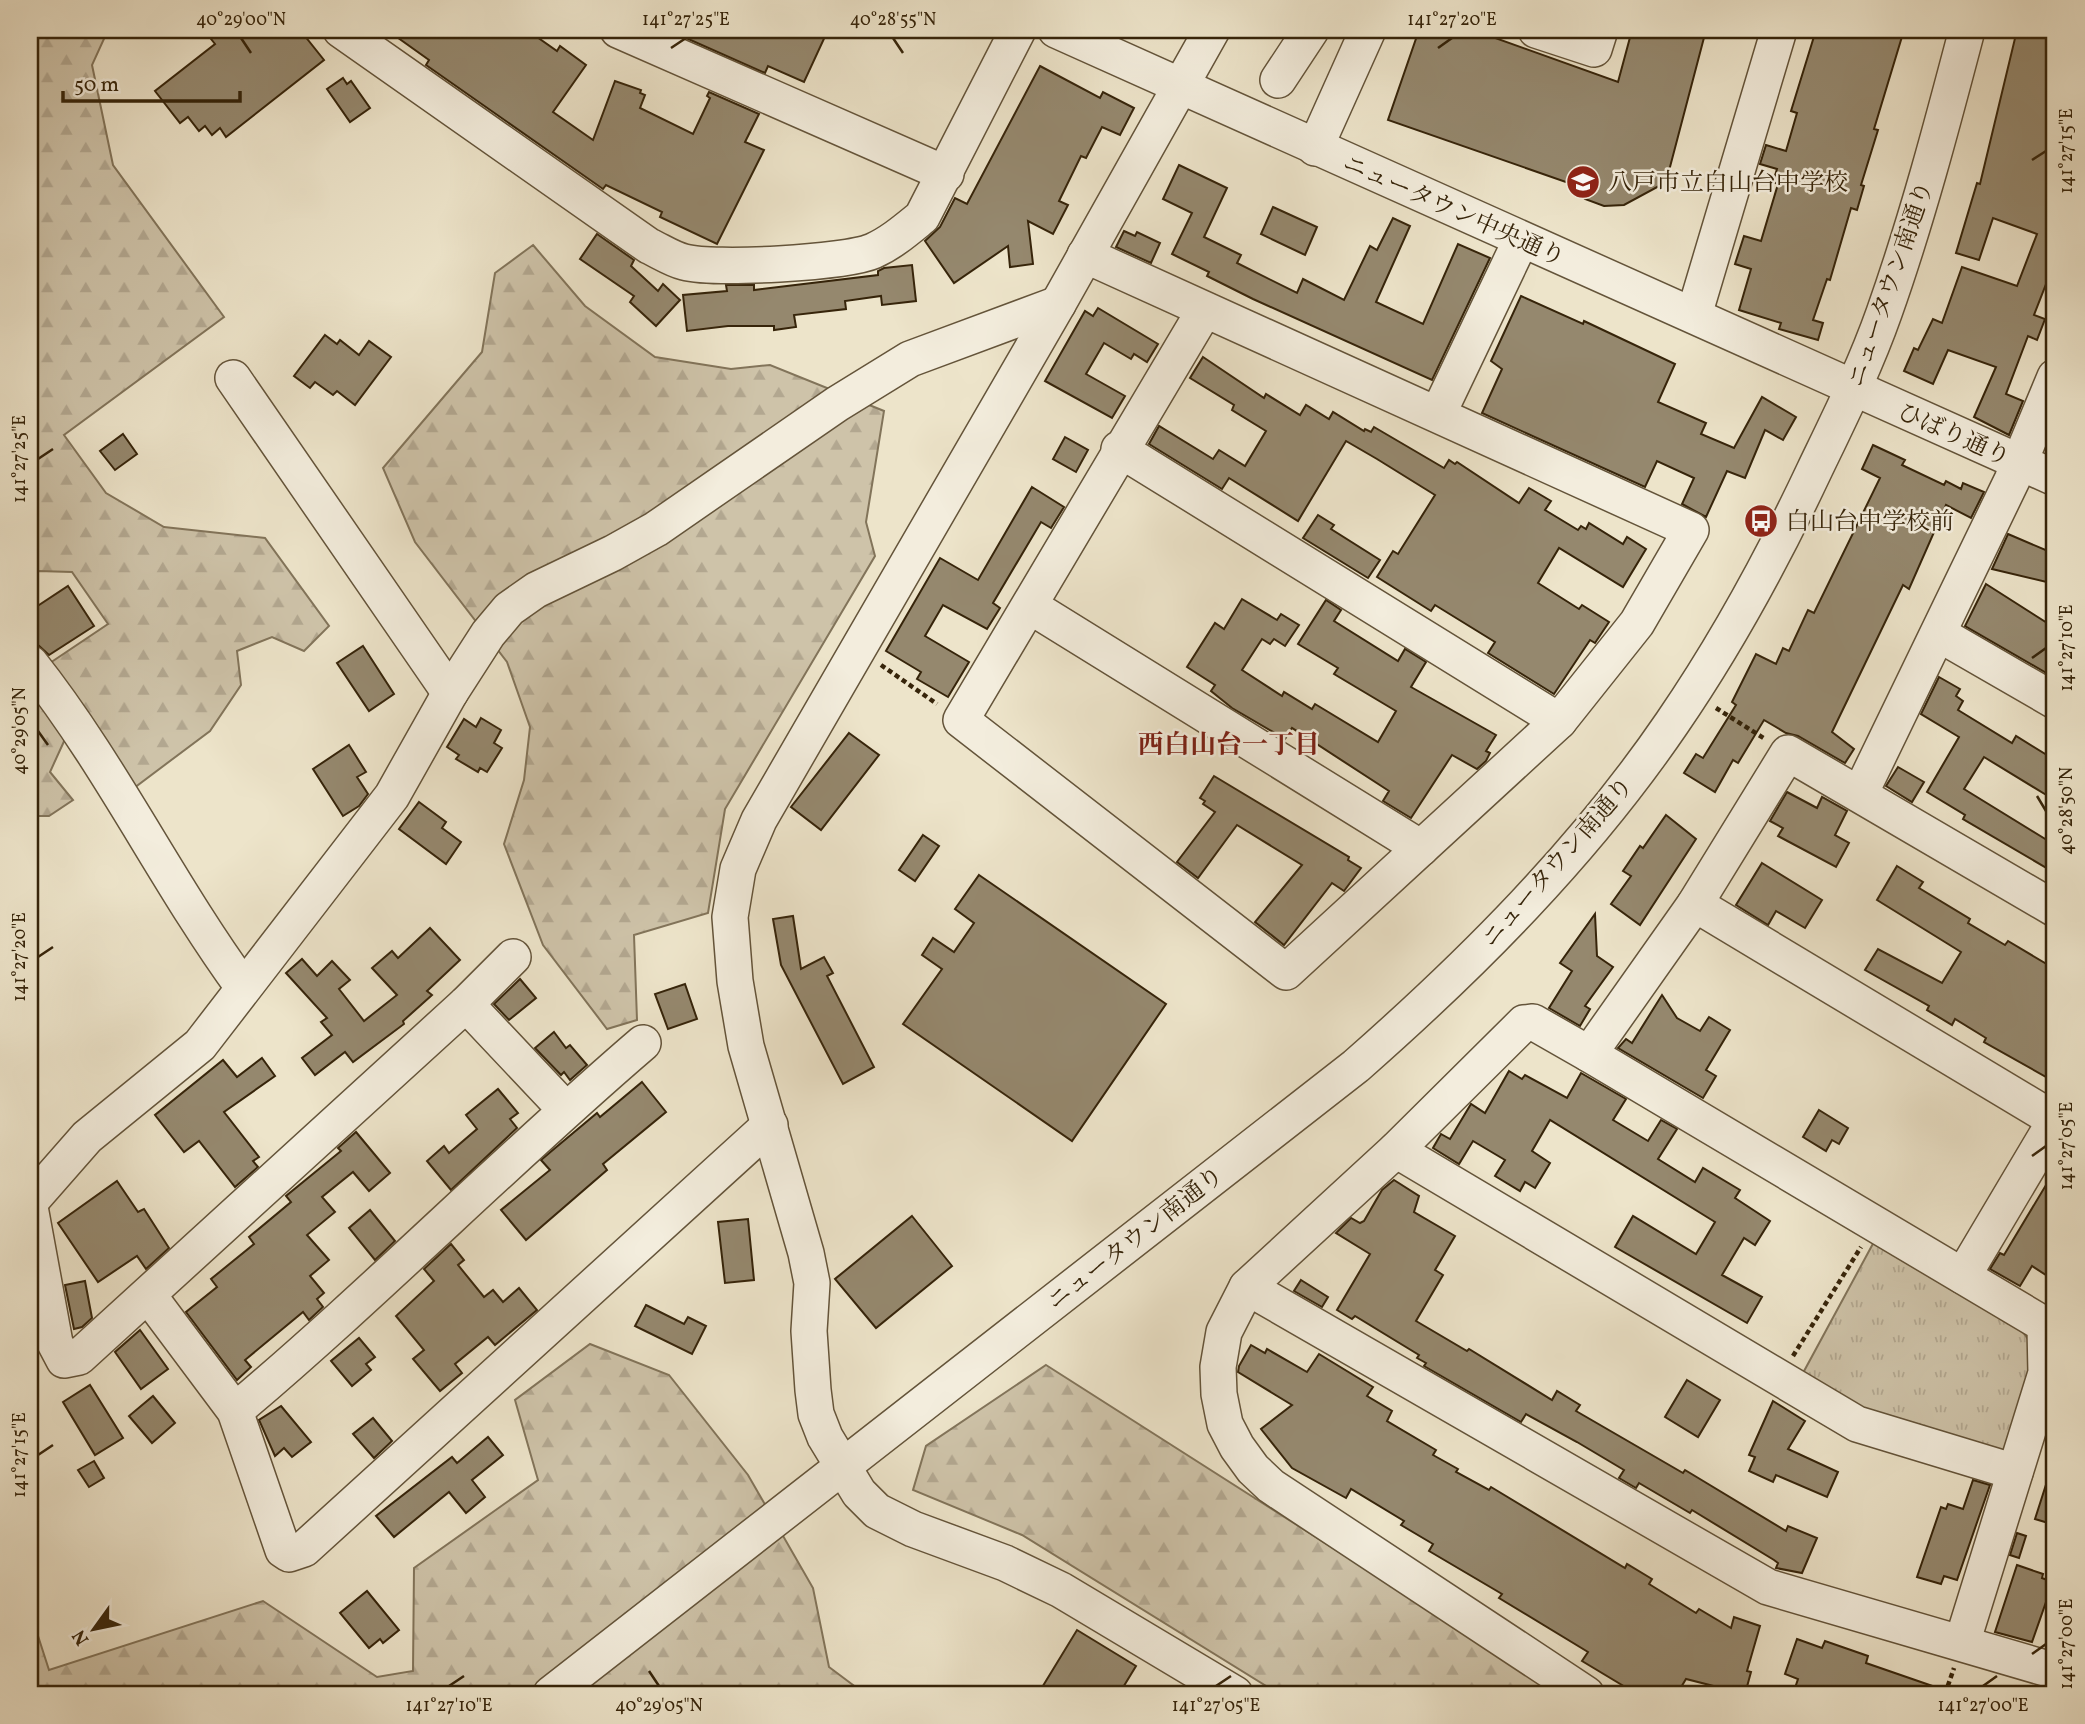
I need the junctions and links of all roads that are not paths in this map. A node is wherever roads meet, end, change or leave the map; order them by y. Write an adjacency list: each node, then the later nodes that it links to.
1 (341, 30): 15 (street)
2 (618, 30): 15 (street)
3 (1018, 30): 15 (street)
4 (1056, 30): 13 (street, ニュータウン中央通り)
5 (1212, 30): 13 (street)
6 (1311, 30): 12 (street)
7 (1368, 30): 14 (street)
8 (1536, 30): 9 (street)
9 (1600, 30)
10 (1779, 30): 20 (street)
11 (1967, 30): 23 (street, ニュータウン南通り)
12 (1278, 80)
13 (1180, 87): 14 (street, ニュータウン中央通り); 17 (street)
14 (1315, 148): 16 (street, ニュータウン中央通り)
15 (946, 174)
16 (1521, 240): 20 (street, ニュータウン中央通り); 24 (street)
17 (1085, 255): 18 (street); 19 (street)
18 (1058, 304): 31 (street); 45 (street)
19 (1204, 311): 24 (street); 25 (street)
20 (1694, 315): 23 (street, ニュータウン中央通り)
21 (2055, 377): 26 (street)
22 (233, 378): 31 (street)
23 (1854, 388): 26 (street, ひばり通り); 52 (street, ニュータウン南通り)
24 (1438, 414): 33 (street)
25 (1119, 449): 28 (street); 33 (street)
26 (2020, 463): 27 (street, ひばり通り); 29 (street)
27 (2055, 478)
28 (1030, 606): 35 (street); 35 (street)
29 (1940, 634): 32 (street); 34 (street)
30 (30, 663): 39 (street)
31 (450, 693): 39 (street)
32 (2055, 701)
33 (1559, 721): 35 (street)
34 (1860, 794): 36 (street); 37 (street)
35 (1421, 848)
36 (1695, 904): 42 (street); 44 (street)
37 (2055, 909)
38 (513, 957): 40 (street)
39 (243, 987): 47 (street)
40 (466, 1004): 43 (street); 50 (street)
41 (643, 1043): 43 (street)
42 (1589, 1054): 46 (street); 48 (street)
43 (565, 1109): 51 (street)
44 (2055, 1120): 48 (street)
45 (770, 1125): 51 (street); 52 (street)
46 (1396, 1150): 49 (street); 53 (street)
47 (30, 1205): 50 (street)
48 (1963, 1276): 53 (street)
49 (1247, 1287): 54 (street); 58 (street)
50 (149, 1296): 51 (street)
51 (235, 1411)
52 (842, 1466): 56 (street, ニュータウン南通り); 57 (street)
53 (2015, 1472): 54 (street)
54 (1962, 1643): 55 (street)
55 (2055, 1671)
56 (551, 1694)
57 (1235, 1694)
58 (1586, 1694)

